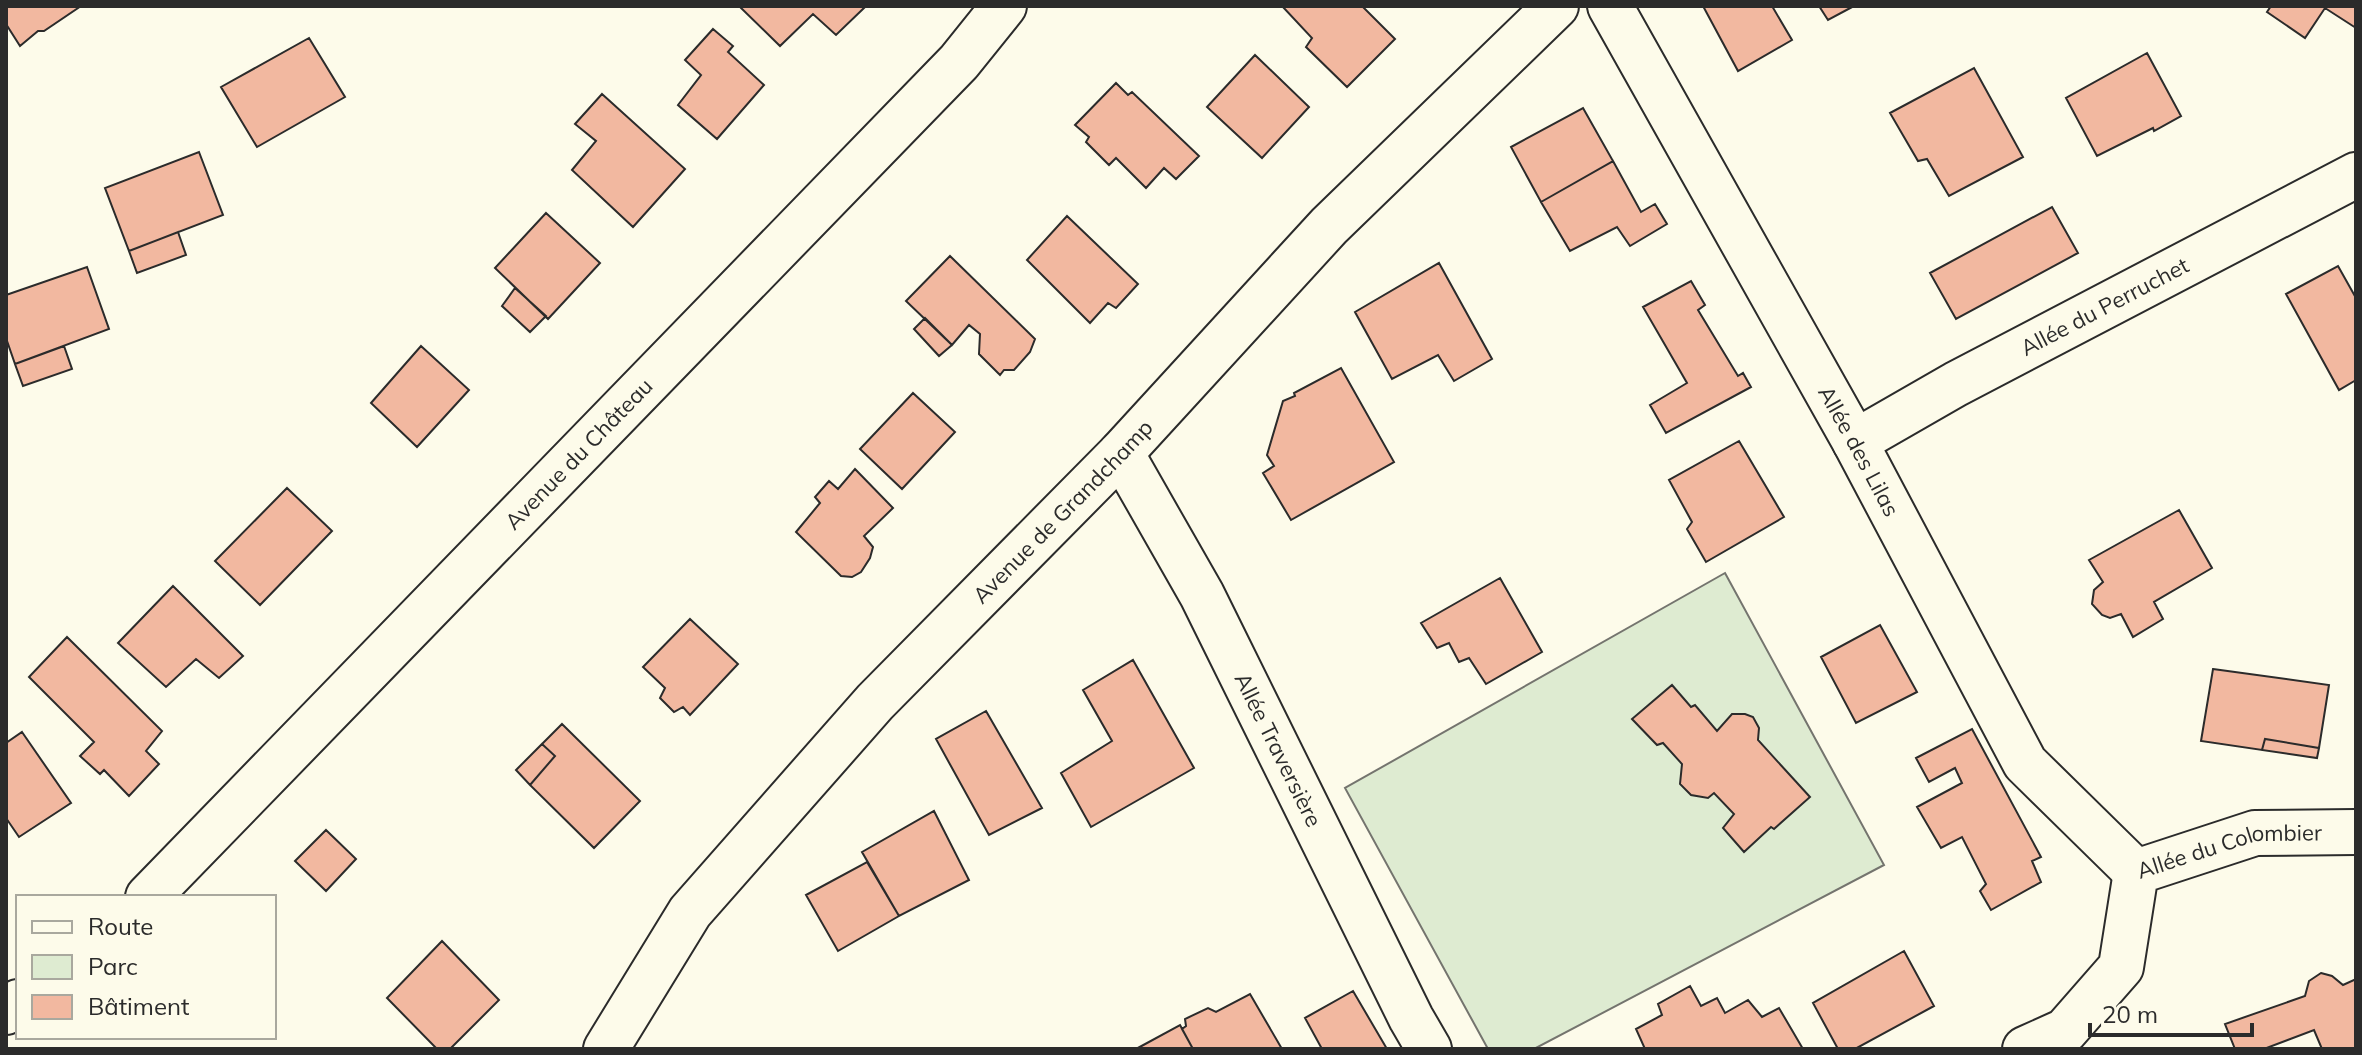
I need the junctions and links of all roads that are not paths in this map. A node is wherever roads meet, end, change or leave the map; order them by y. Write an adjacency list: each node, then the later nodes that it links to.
1 (1004, 6): 9 (street, Avenue du Château)
2 (1556, 6): 6 (street, Avenue de Grandchamp)
3 (1610, 6): 5 (street, Allée des Lilas)
4 (2356, 175): 5 (street, Allée du Perruchet)
5 (1855, 442): 8 (street, Allée des Lilas)
6 (1121, 453): 10 (street, Avenue de Grandchamp); 11 (street, Allée Traversière)
7 (2356, 832): 8 (street, Allée du Colombier)
8 (2136, 872): 12 (street, Allée du Colombier)
9 (150, 895)
10 (606, 1049)
11 (1429, 1049)
12 (2025, 1049)

